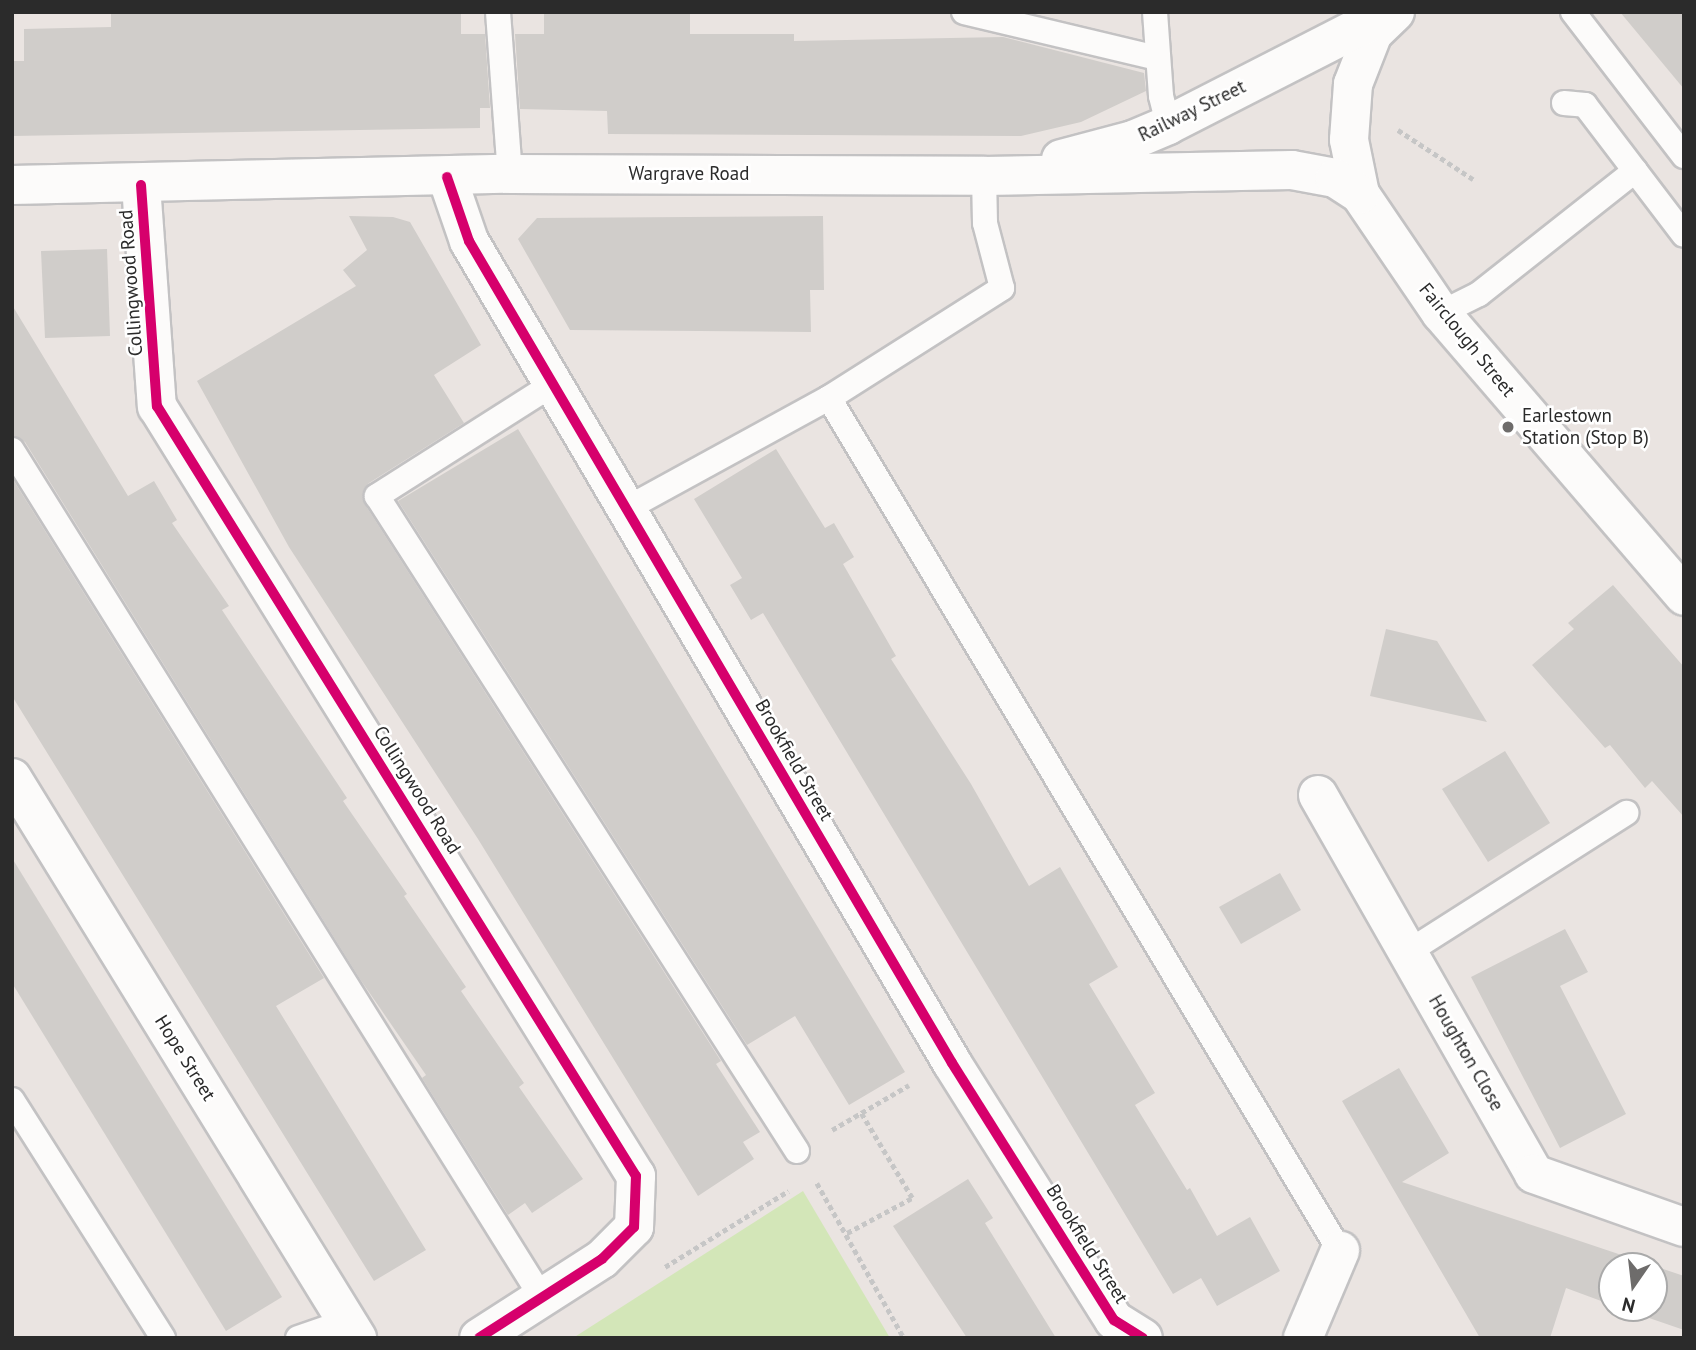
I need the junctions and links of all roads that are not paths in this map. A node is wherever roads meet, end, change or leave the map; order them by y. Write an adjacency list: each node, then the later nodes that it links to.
1 (498, 12): 12 (lane)
2 (964, 12): 7 (lane)
3 (1155, 12): 7 (lane)
4 (1389, 12): 9 (street, Railway Street)
5 (1395, 12): 17 (street, Fairclough Street)
6 (1573, 12): 10 (lane)
7 (1157, 58): 9 (lane)
8 (1564, 103): 11 (lane)
9 (1168, 125): 13 (street, Railway Street)
10 (1684, 156)
11 (1635, 171): 18 (lane); 19 (lane)
12 (510, 174): 13 (street, Wargrave Road); 14 (street, Wargrave Road)
13 (984, 176): 17 (street, Wargrave Road); 21 (lane)
14 (447, 177): 15 (street, Wargrave Road); 20 (street, Brookfield Street)
15 (141, 184): 16 (street, Wargrave Road); 33 (street, Collingwood Road)
16 (12, 185)
17 (1360, 194): 19 (street, Fairclough Street)
18 (1684, 235)
19 (1441, 313): 24 (street, Fairclough Street)
20 (553, 384): 23 (street, Brookfield Street); 30 (lane)
21 (829, 398): 23 (lane); 32 (lane)
22 (12, 450): 33 (lane)
23 (626, 509): 38 (street, Brookfield Street)
24 (1684, 596)
25 (12, 778): 34 (street, Hope Street)
26 (1318, 795): 28 (street, Houghton Close)
27 (1626, 813): 28 (lane)
28 (1408, 952): 31 (street, Houghton Close)
29 (12, 1100): 35 (lane)
30 (797, 1151)
31 (1684, 1227)
32 (1340, 1251): 39 (street)
33 (542, 1298): 37 (street, Collingwood Road)
34 (352, 1330): 36 (lane)
35 (163, 1338)
36 (298, 1338)
37 (479, 1338)
38 (1143, 1338)
39 (1303, 1338)

